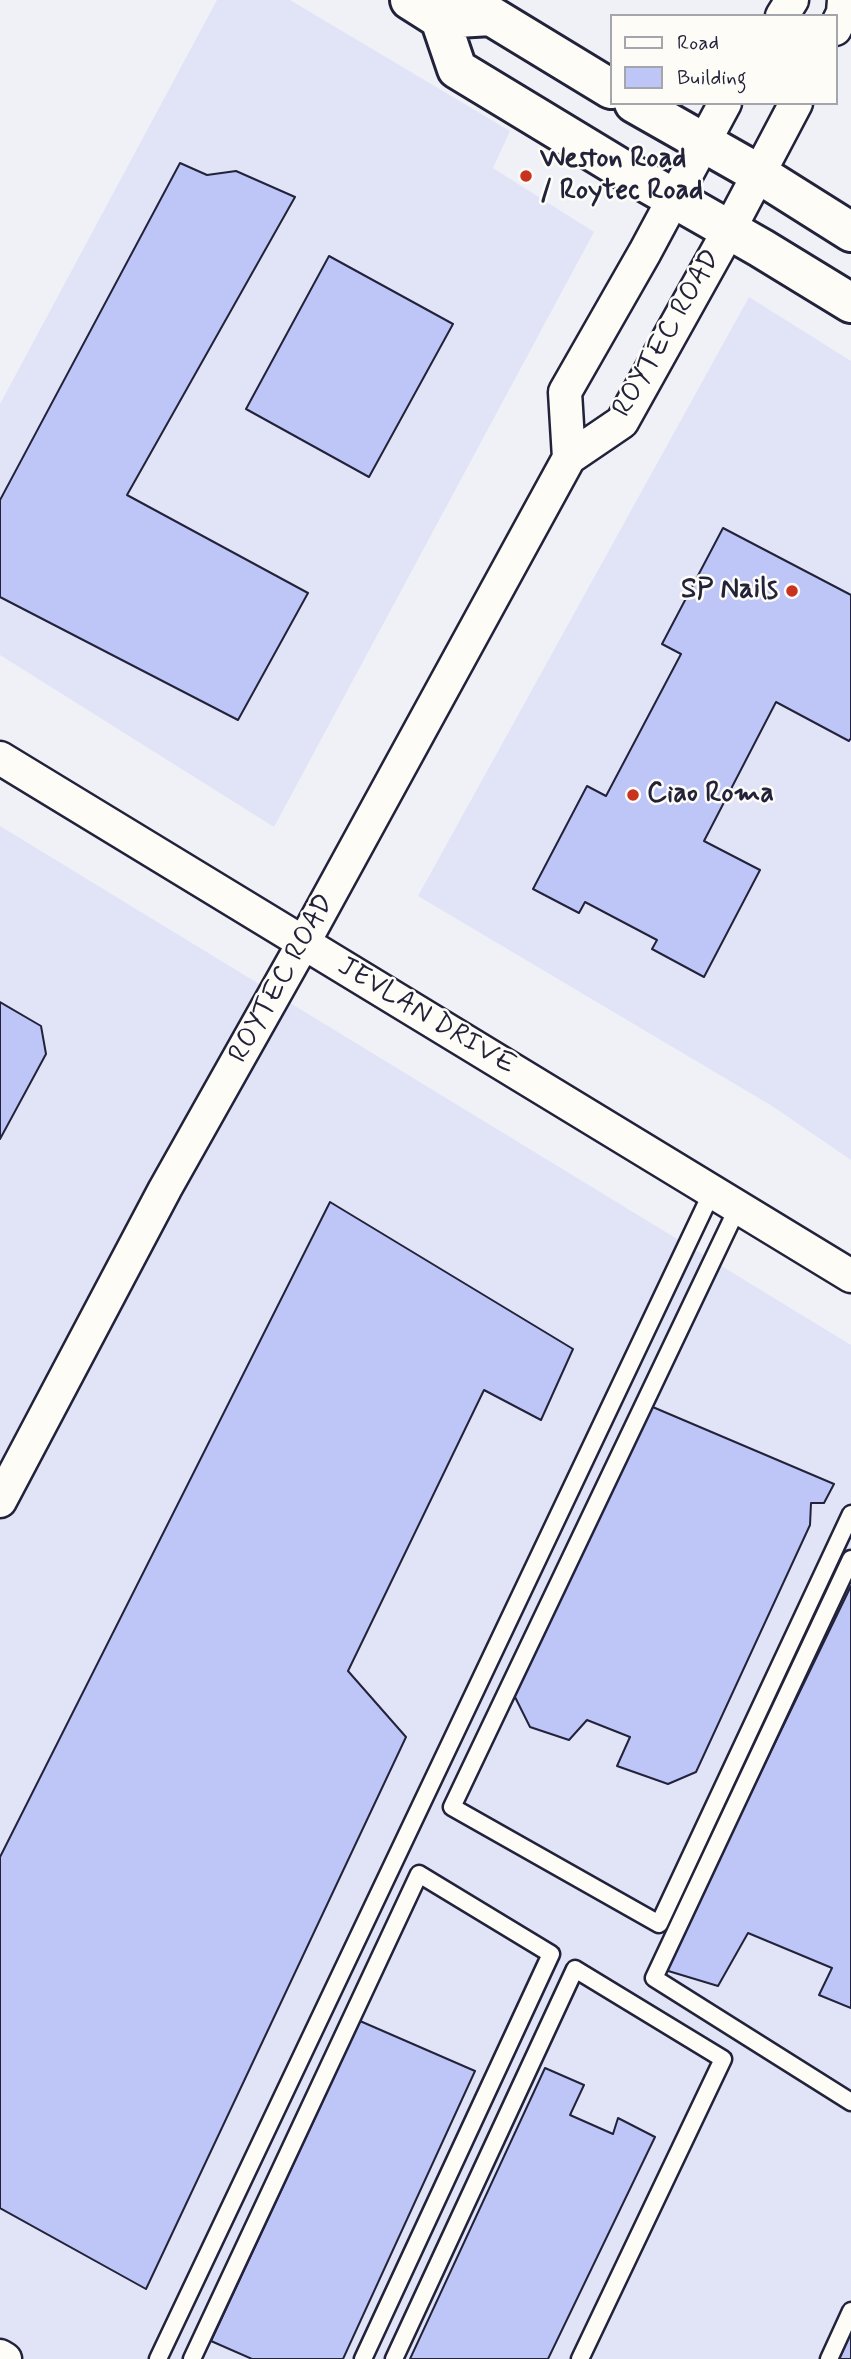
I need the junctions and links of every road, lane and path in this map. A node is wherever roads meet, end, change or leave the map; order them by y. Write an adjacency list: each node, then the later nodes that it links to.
1 (844, 0): 3 (street)
2 (425, 9): 4 (main road); 10 (main road)
3 (837, 25)
4 (610, 88)
5 (637, 105): 8 (main road)
6 (724, 105): 8 (street, ROYTEC ROAD)
7 (795, 105): 9 (street, ROYTEC ROAD)
8 (703, 143): 9 (main road); 10 (street, ROYTEC ROAD)
9 (760, 174): 11 (street, ROYTEC ROAD); 12 (main road)
10 (673, 200): 11 (main road); 14 (street, ROYTEC ROAD)
11 (729, 230): 13 (main road); 14 (street, ROYTEC ROAD)
12 (851, 232)
13 (851, 303)
14 (569, 457): 16 (street, ROYTEC ROAD)
15 (0, 758): 16 (street, JEVLAN DRIVE)
16 (304, 942): 17 (street, JEVLAN DRIVE); 19 (street, ROYTEC ROAD)
17 (725, 1199): 18 (street, JEVLAN DRIVE); 20 (lane); 26 (lane)
18 (851, 1276)
19 (0, 1501)
20 (851, 1514)
21 (851, 1559): 22 (lane)
22 (851, 2102)
23 (851, 2311): 31 (lane)
24 (0, 2356): 25 (street)
25 (5, 2359)
26 (158, 2359)
27 (191, 2359): 28 (lane)
28 (363, 2359)
29 (394, 2359): 30 (lane)
30 (580, 2359)
31 (829, 2359)

